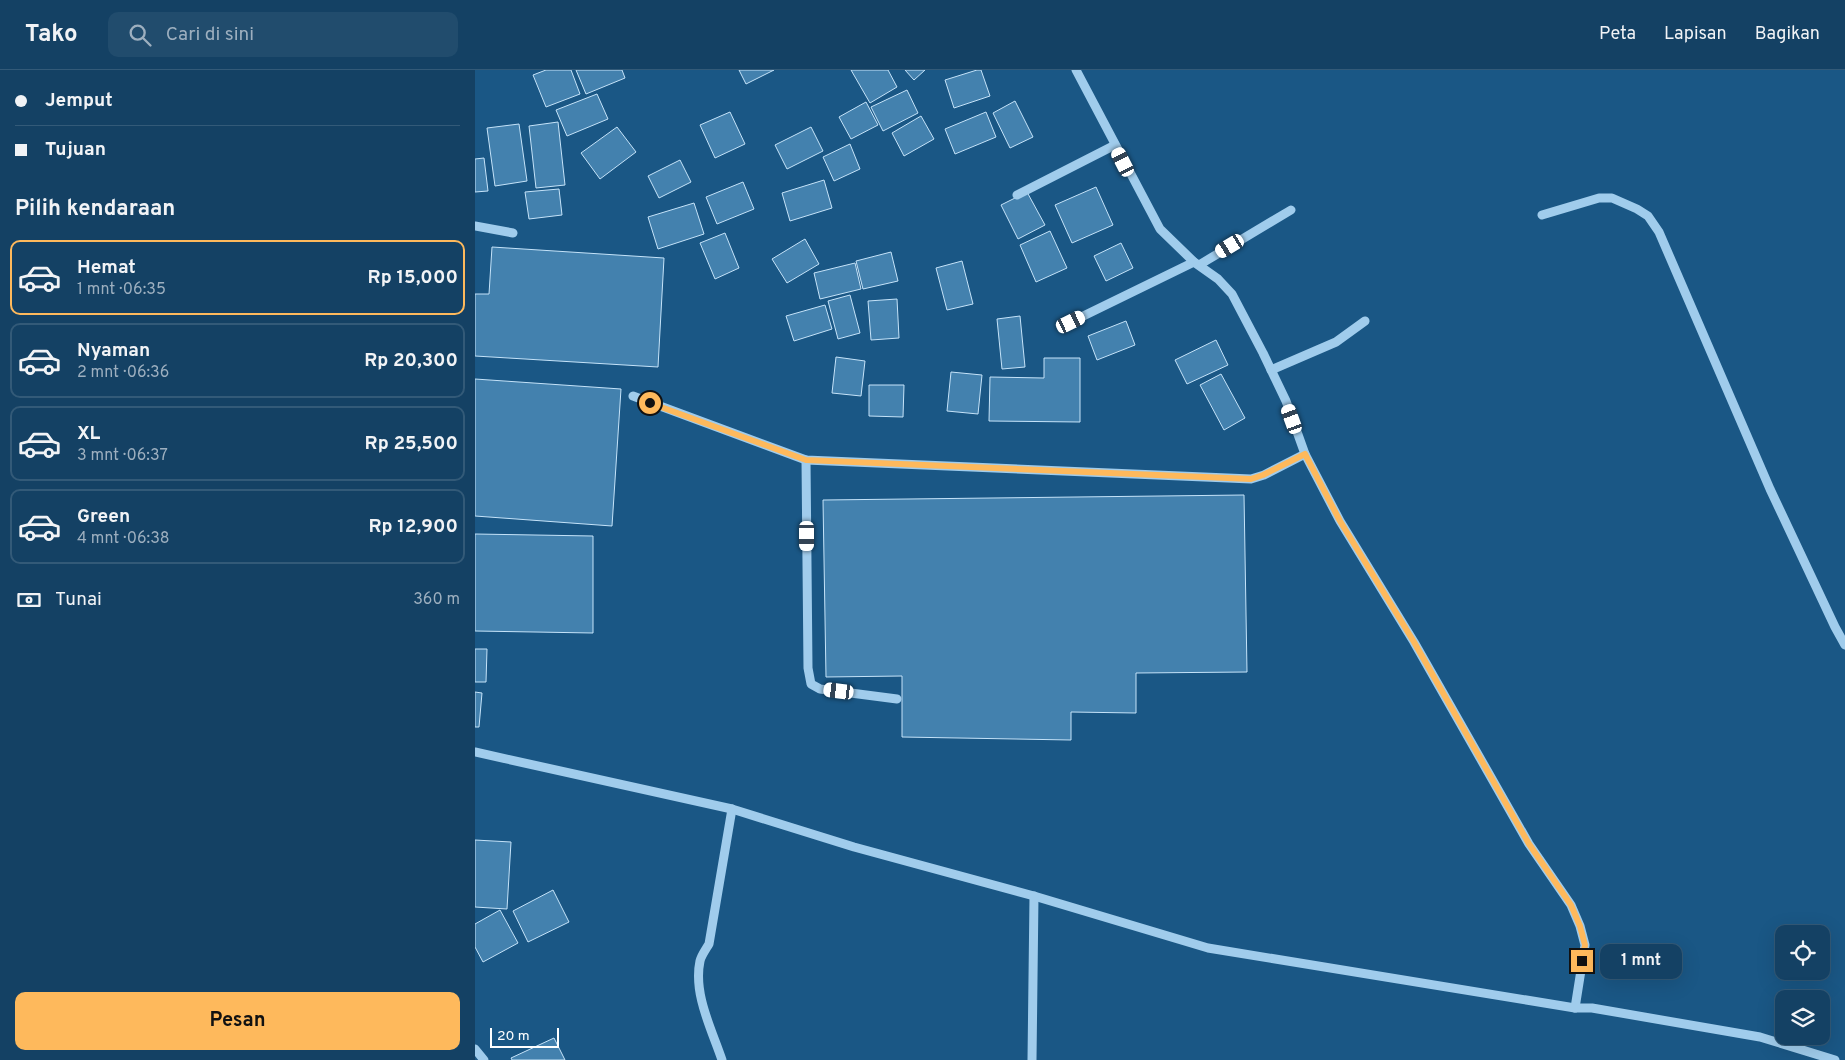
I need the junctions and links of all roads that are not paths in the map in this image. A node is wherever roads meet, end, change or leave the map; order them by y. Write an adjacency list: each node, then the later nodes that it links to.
1 (1076, 70): 2 (street)
2 (1115, 145): 3 (street); 8 (street)
3 (1017, 195)
4 (1291, 210): 8 (street)
5 (1542, 215): 15 (street)
6 (475, 226): 7 (street)
7 (513, 233)
8 (1197, 263): 10 (street); 11 (street)
9 (1365, 321): 11 (street)
10 (1071, 322)
11 (1271, 370): 13 (street)
12 (633, 396): 14 (street)
13 (1305, 454): 14 (street); 20 (street)
14 (806, 460): 16 (street)
15 (1845, 645)
16 (897, 699)
17 (475, 752): 18 (street)
18 (732, 809): 19 (street); 23 (street)
19 (1034, 896): 20 (street); 24 (street)
20 (1575, 1008): 25 (street)
21 (475, 1049): 22 (street)
22 (484, 1060)
23 (722, 1060)
24 (1032, 1060)
25 (1835, 1060)

